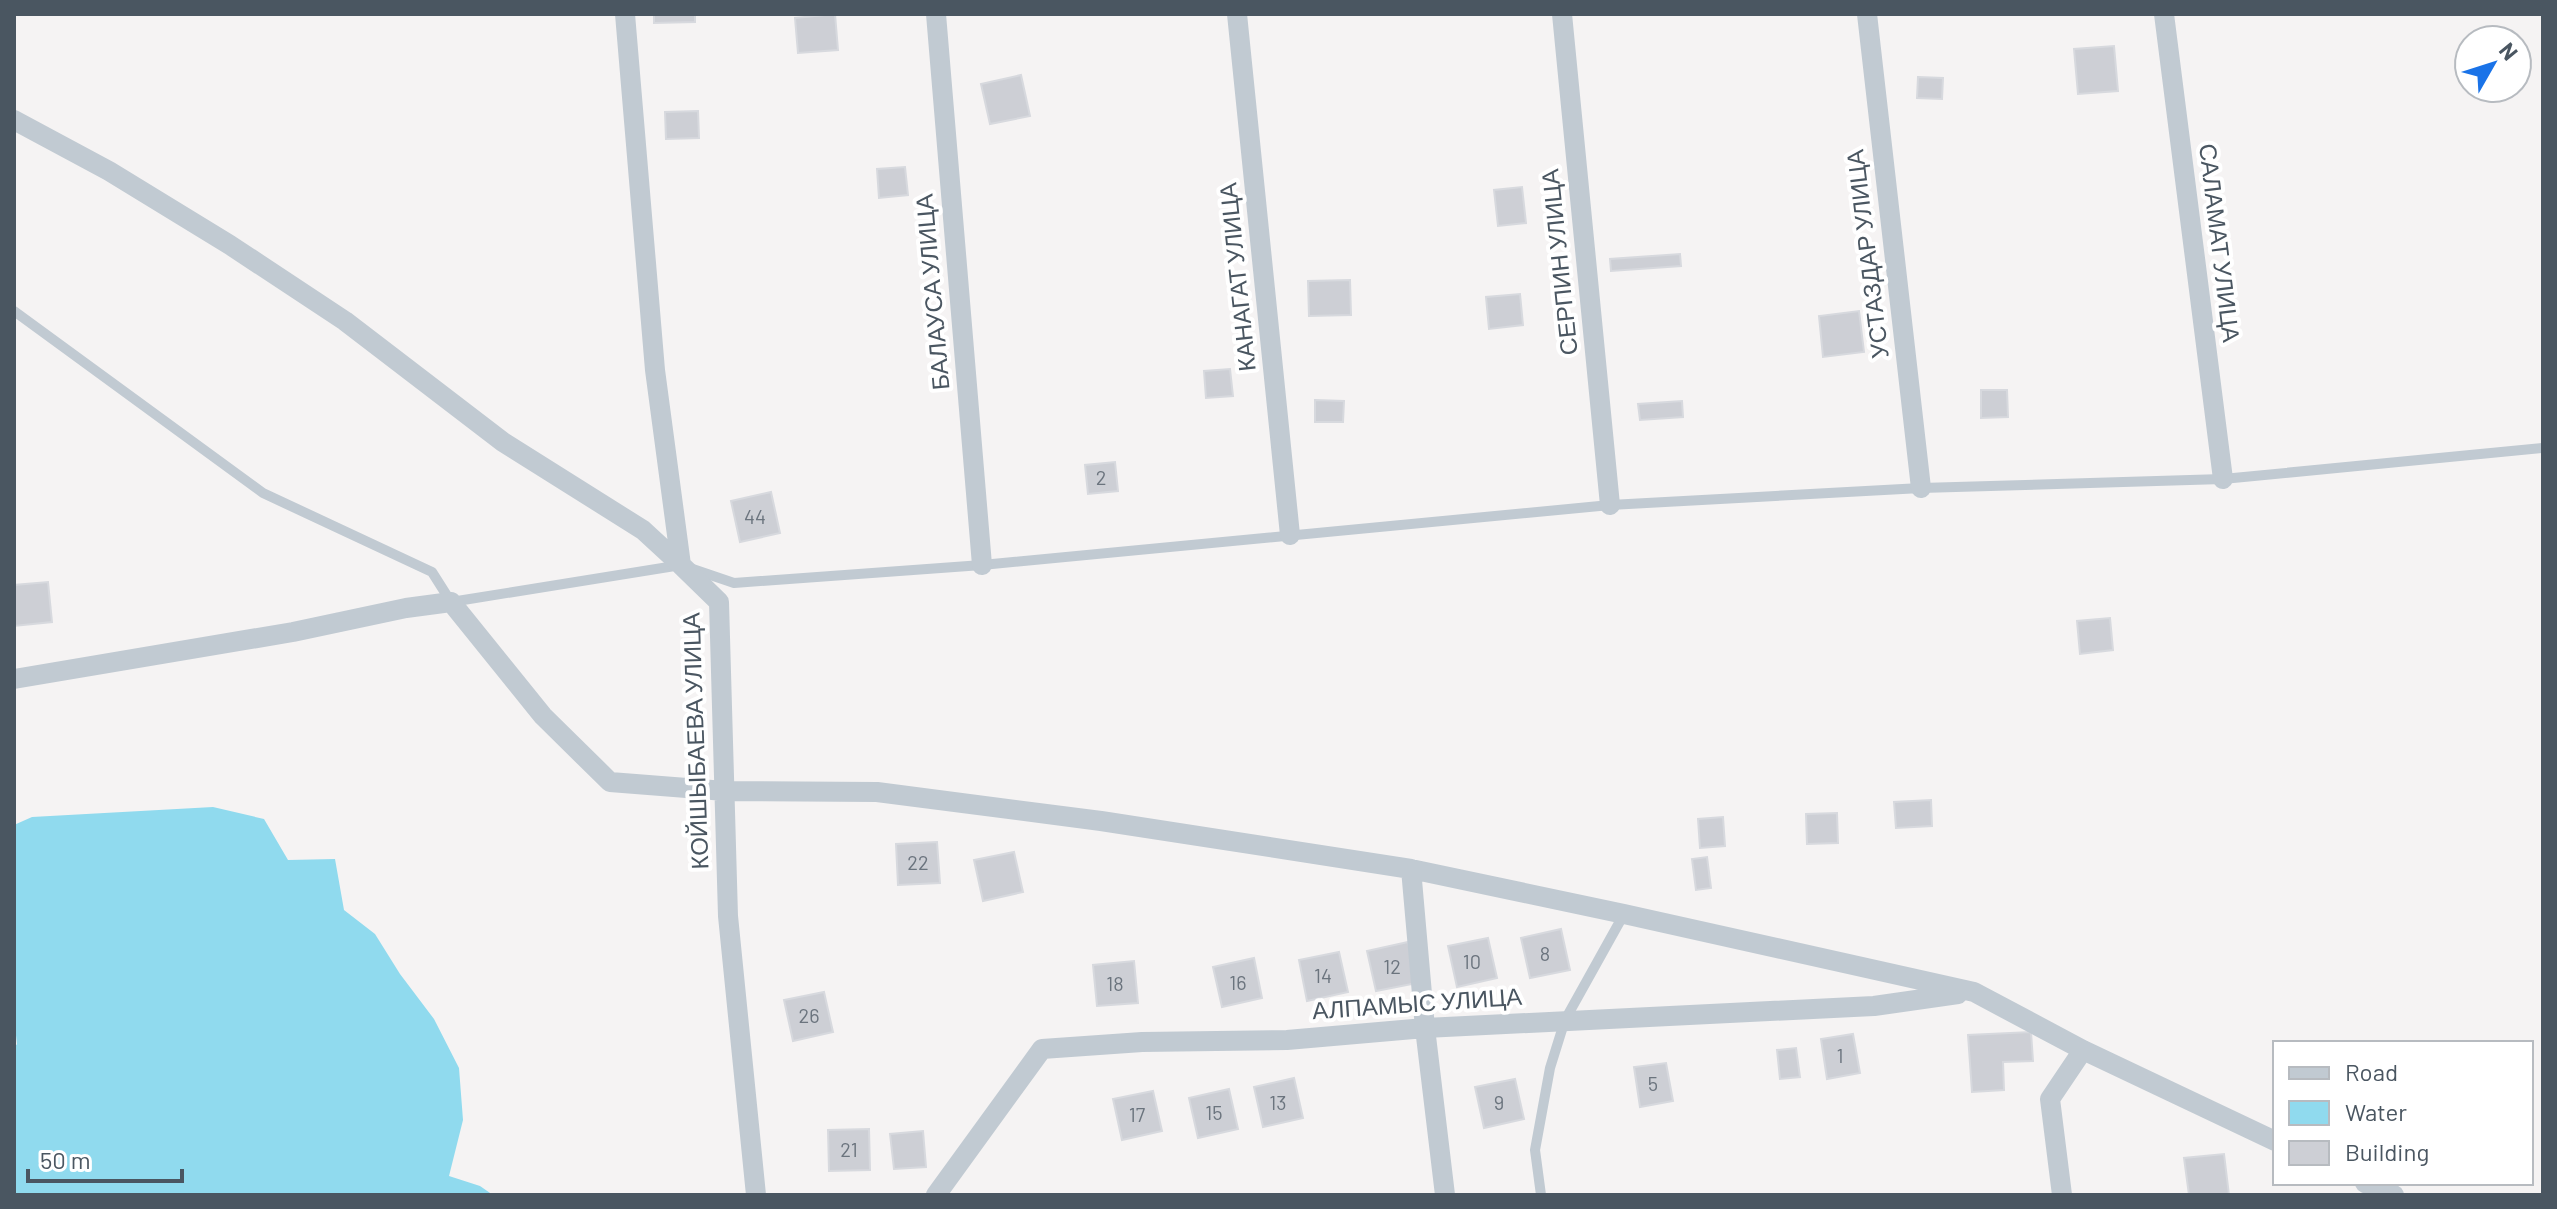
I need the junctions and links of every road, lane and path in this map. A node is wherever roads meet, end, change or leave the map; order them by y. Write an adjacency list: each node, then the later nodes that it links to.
1 (625, 14): 14 (street)
2 (936, 14): 15 (street, БАЛАУСА УЛИЦА)
3 (1237, 14): 13 (street, КАНАГАТ УЛИЦА)
4 (1562, 14): 12 (street, СЕРПИН УЛИЦА)
5 (1867, 14): 11 (street, УСТАЗДАР УЛИЦА)
6 (2164, 14): 10 (street, САЛАМАТ УЛИЦА)
7 (14, 120): 14 (street, КОЙШЫБАЕВА УЛИЦА)
8 (14, 311): 16 (lane)
9 (2543, 448): 10 (lane)
10 (2223, 479): 11 (lane)
11 (1921, 488): 12 (lane)
12 (1610, 505): 13 (lane)
13 (1290, 535): 15 (lane)
14 (681, 565): 15 (lane); 16 (lane); 18 (street, КОЙШЫБАЕВА УЛИЦА)
15 (982, 565)
16 (451, 602): 17 (street); 18 (street)
17 (14, 679)
18 (725, 791): 19 (street); 27 (street, КОЙШЫБАЕВА УЛИЦА)
19 (1411, 869): 20 (street); 23 (street)
20 (1624, 914): 21 (street); 22 (lane)
21 (1974, 992): 22 (street, АЛПАМЫС УЛИЦА); 24 (street)
22 (1565, 1020): 23 (street, АЛПАМЫС УЛИЦА); 30 (lane)
23 (1425, 1028): 28 (street, АЛПАМЫС УЛИЦА); 29 (street)
24 (2083, 1050): 25 (street); 31 (street)
25 (2273, 1140)
26 (2370, 1185): 32 (street)
27 (756, 1195)
28 (936, 1195)
29 (1445, 1195)
30 (1541, 1195)
31 (2062, 1195)
32 (2394, 1195)

